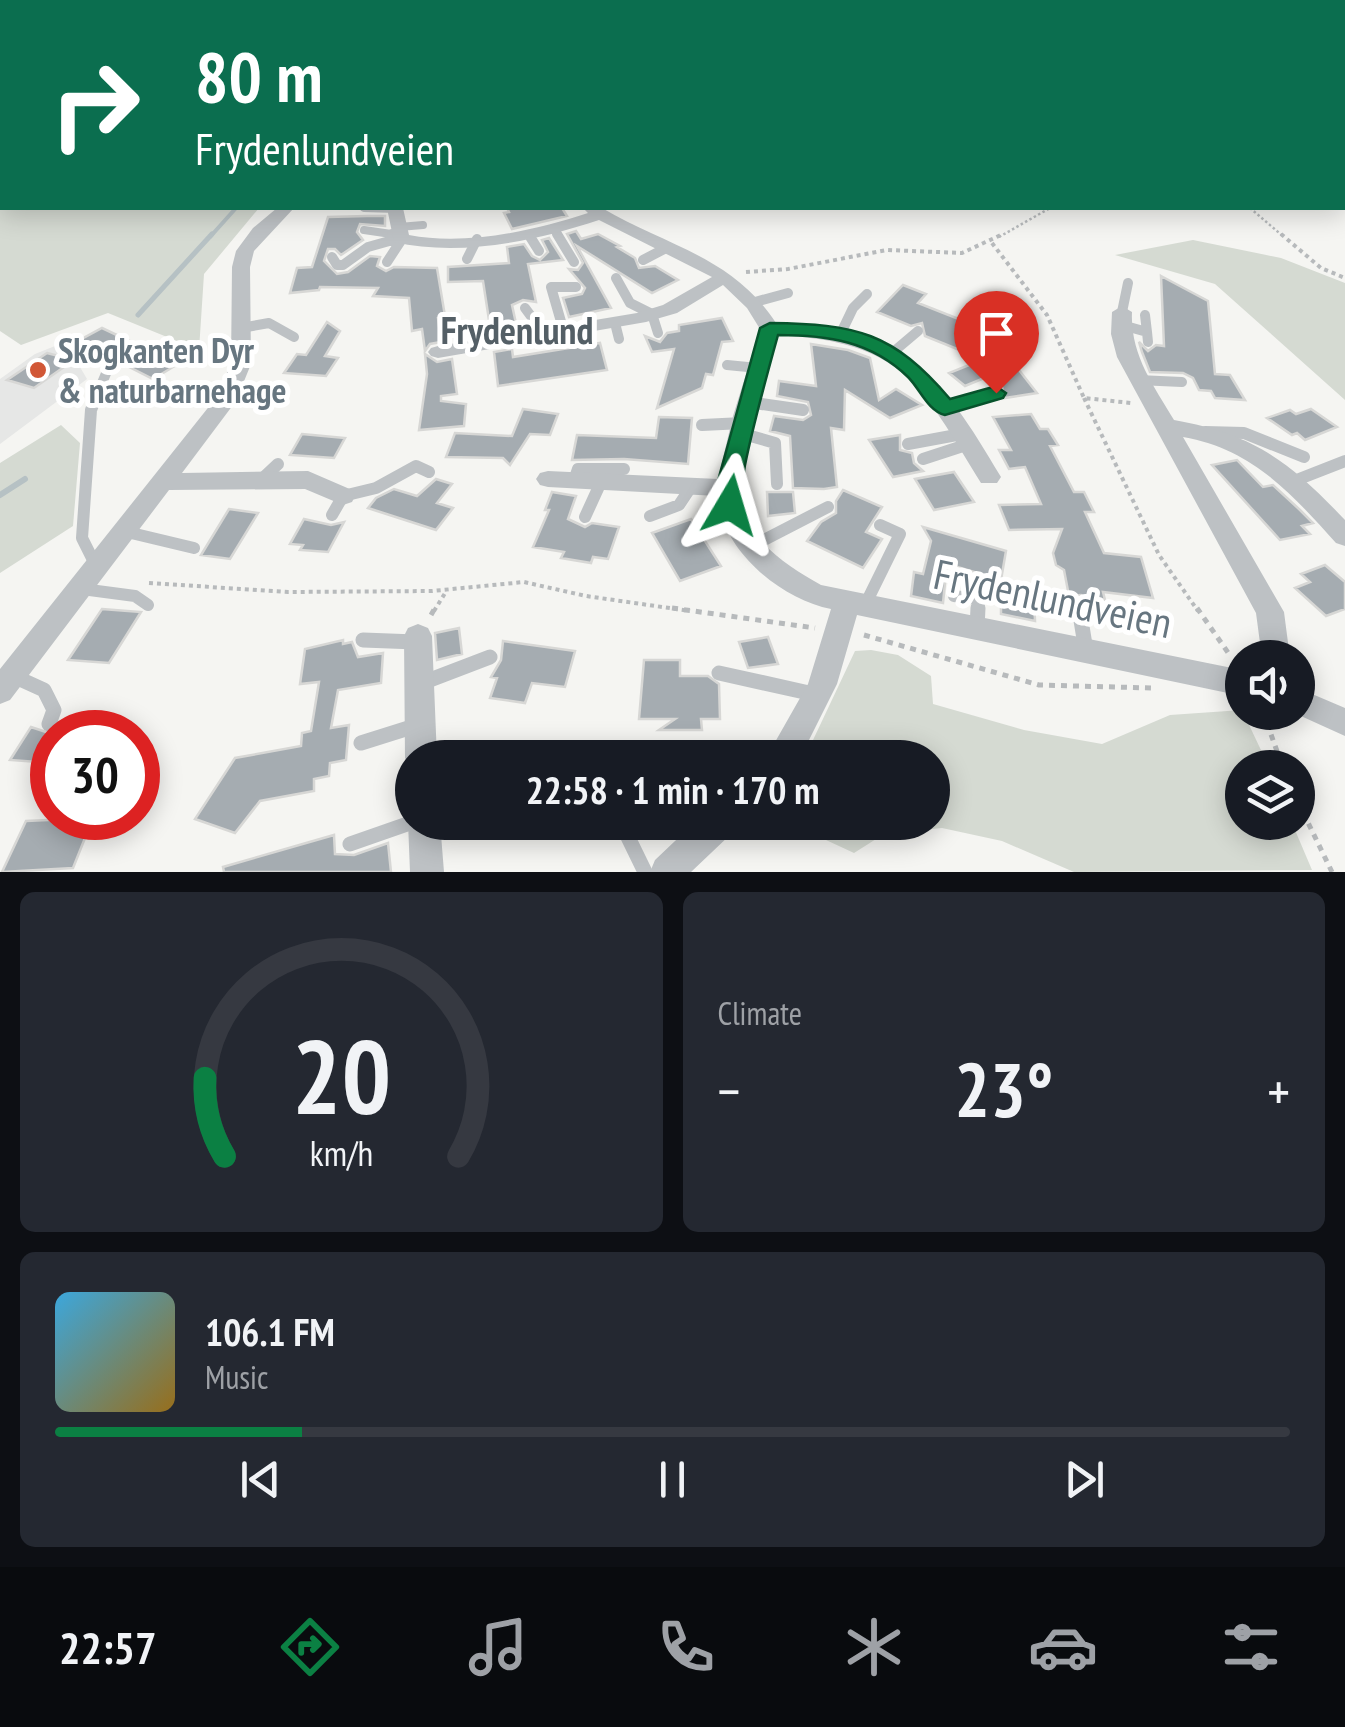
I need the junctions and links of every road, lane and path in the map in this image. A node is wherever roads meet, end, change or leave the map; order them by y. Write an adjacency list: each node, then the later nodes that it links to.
1 (284, 210): 31 (street)
2 (368, 210): 7 (lane)
3 (1045, 210): 11 (path)
4 (1252, 210): 20 (path)
5 (596, 211): 6 (street); 12 (street)
6 (559, 225): 10 (street); 17 (lane)
7 (398, 226): 8 (lane); 9 (lane); 10 (street); 13 (lane); 16 (lane)
8 (423, 226)
9 (364, 230)
10 (478, 239): 14 (lane)
11 (992, 243): 18 (path); 46 (path)
12 (668, 247): 15 (lane); 18 (street)
13 (332, 257)
14 (467, 258)
15 (642, 260)
16 (387, 262)
17 (574, 262)
18 (721, 273): 25 (street); 30 (street)
19 (616, 278): 30 (lane)
20 (1345, 278)
21 (1128, 283): 28 (lane)
22 (576, 287): 34 (lane)
23 (788, 293): 25 (lane)
24 (866, 294): 35 (lane)
25 (755, 302): 32 (street)
26 (525, 308): 34 (lane)
27 (1145, 315): 28 (lane)
28 (1122, 318): 44 (street)
29 (456, 322): 37 (lane)
30 (655, 323): 34 (street)
31 (241, 328): 36 (lane); 64 (street)
32 (770, 328): 35 (street); 42 (street)
33 (918, 330): 39 (lane)
34 (555, 333): 37 (street)
35 (841, 333): 39 (street)
36 (294, 337)
37 (460, 348): 38 (street)
38 (438, 352)
39 (892, 353): 47 (street)
40 (110, 364): 78 (lane)
41 (727, 365): 42 (lane)
42 (758, 368): 49 (street)
43 (1182, 382): 44 (lane)
44 (1144, 392): 46 (path); 51 (street)
45 (996, 393): 47 (lane)
46 (1084, 398): 90 (path)
47 (945, 408): 53 (street)
48 (803, 410): 49 (lane)
49 (744, 420): 50 (lane); 66 (lane); 68 (street)
50 (702, 424)
51 (1164, 426): 52 (street); 89 (street)
52 (1205, 432): 55 (lane); 63 (street)
53 (966, 439): 54 (lane); 56 (lane); 60 (street)
54 (908, 444)
55 (1304, 457)
56 (923, 459)
57 (1345, 461): 63 (lane)
58 (624, 469): 62 (lane)
59 (429, 472): 69 (lane)
60 (989, 477)
61 (548, 479): 62 (street)
62 (574, 481): 65 (street)
63 (1294, 481): 75 (street)
64 (163, 482): 69 (street); 74 (street)
65 (601, 482): 67 (street); 72 (lane)
66 (777, 484)
67 (691, 488): 68 (street); 71 (lane)
68 (728, 488): 76 (street, Frydenlundveien)
69 (338, 506)
70 (828, 507): 76 (lane)
71 (650, 516)
72 (584, 518)
73 (880, 525): 85 (lane)
74 (127, 532): 77 (lane); 78 (street)
75 (1345, 536)
76 (754, 545): 85 (street, Frydenlundveien)
77 (194, 548)
78 (98, 570): 80 (street)
79 (143, 582): 81 (path)
80 (82, 589): 83 (lane); 96 (street)
81 (447, 590): 85 (path); 87 (path)
82 (954, 596): 86 (lane)
83 (148, 605)
84 (1078, 605): 91 (lane)
85 (851, 613): 86 (street, Frydenlundveien); 93 (path); 98 (street)
86 (977, 628): 91 (street, Frydenlundveien)
87 (417, 639): 88 (lane); 97 (street)
88 (363, 640)
89 (1274, 640)
90 (1225, 647)
91 (1086, 651): 93 (street, Frydenlundveien)
92 (490, 657): 97 (lane)
93 (1166, 667): 95 (street, Frydenlundveien)
94 (719, 674): 98 (lane)
95 (1225, 680)
96 (5, 684): 100 (lane)
97 (418, 684): 102 (street)
98 (818, 695): 104 (street)
99 (1315, 708): 101 (street)
100 (54, 710)
101 (1345, 722)
102 (419, 724): 103 (street); 105 (lane)
103 (420, 740)
104 (794, 740)
105 (362, 742)
106 (395, 828): 111 (lane)
107 (1315, 837): 115 (path)
108 (425, 840): 112 (street)
109 (629, 840): 113 (lane)
110 (700, 840): 114 (street)
111 (350, 844)
112 (427, 872)
113 (645, 872)
114 (667, 872)
115 (1332, 872)

